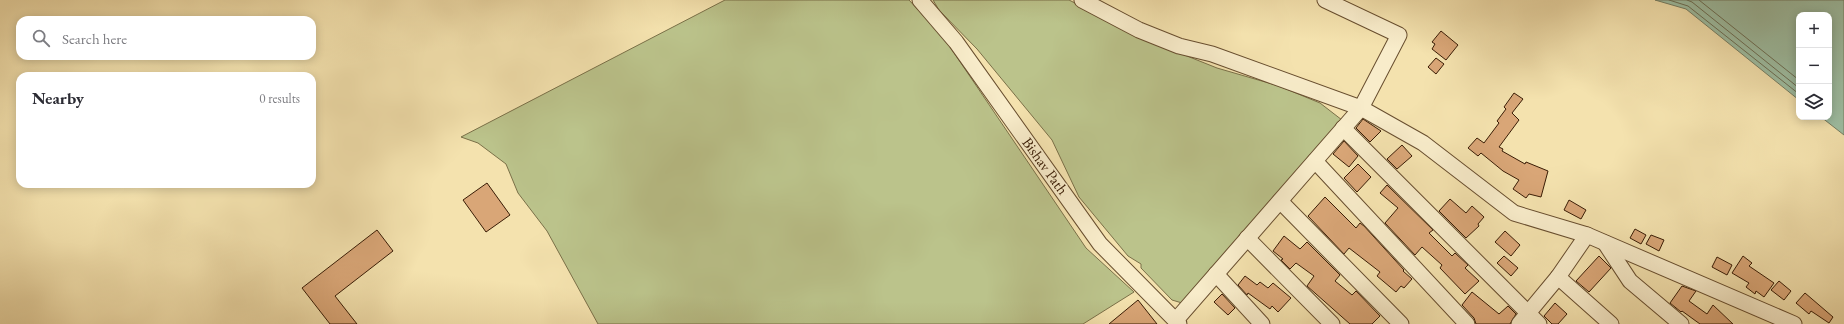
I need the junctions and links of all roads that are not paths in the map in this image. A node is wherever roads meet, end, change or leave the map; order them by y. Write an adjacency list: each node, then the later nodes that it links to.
1 (920, 0): 14 (street, Bishav Path)
2 (1082, 0): 4 (street)
3 (1325, 0): 4 (street)
4 (1361, 108): 5 (street); 8 (street)
5 (1343, 128): 6 (street); 13 (street)
6 (1315, 161): 7 (street); 18 (street)
7 (1280, 201): 9 (street); 17 (street)
8 (1587, 235): 10 (street); 12 (street)
9 (1247, 238): 11 (street); 16 (street)
10 (1605, 243): 21 (street); 22 (street)
11 (1216, 274): 14 (street); 15 (street)
12 (1558, 277): 13 (street); 20 (street)
13 (1523, 319): 19 (street)
14 (1177, 322)
15 (1262, 324)
16 (1332, 324)
17 (1401, 324)
18 (1467, 324)
19 (1539, 324)
20 (1611, 324)
21 (1681, 324)
22 (1794, 324)

